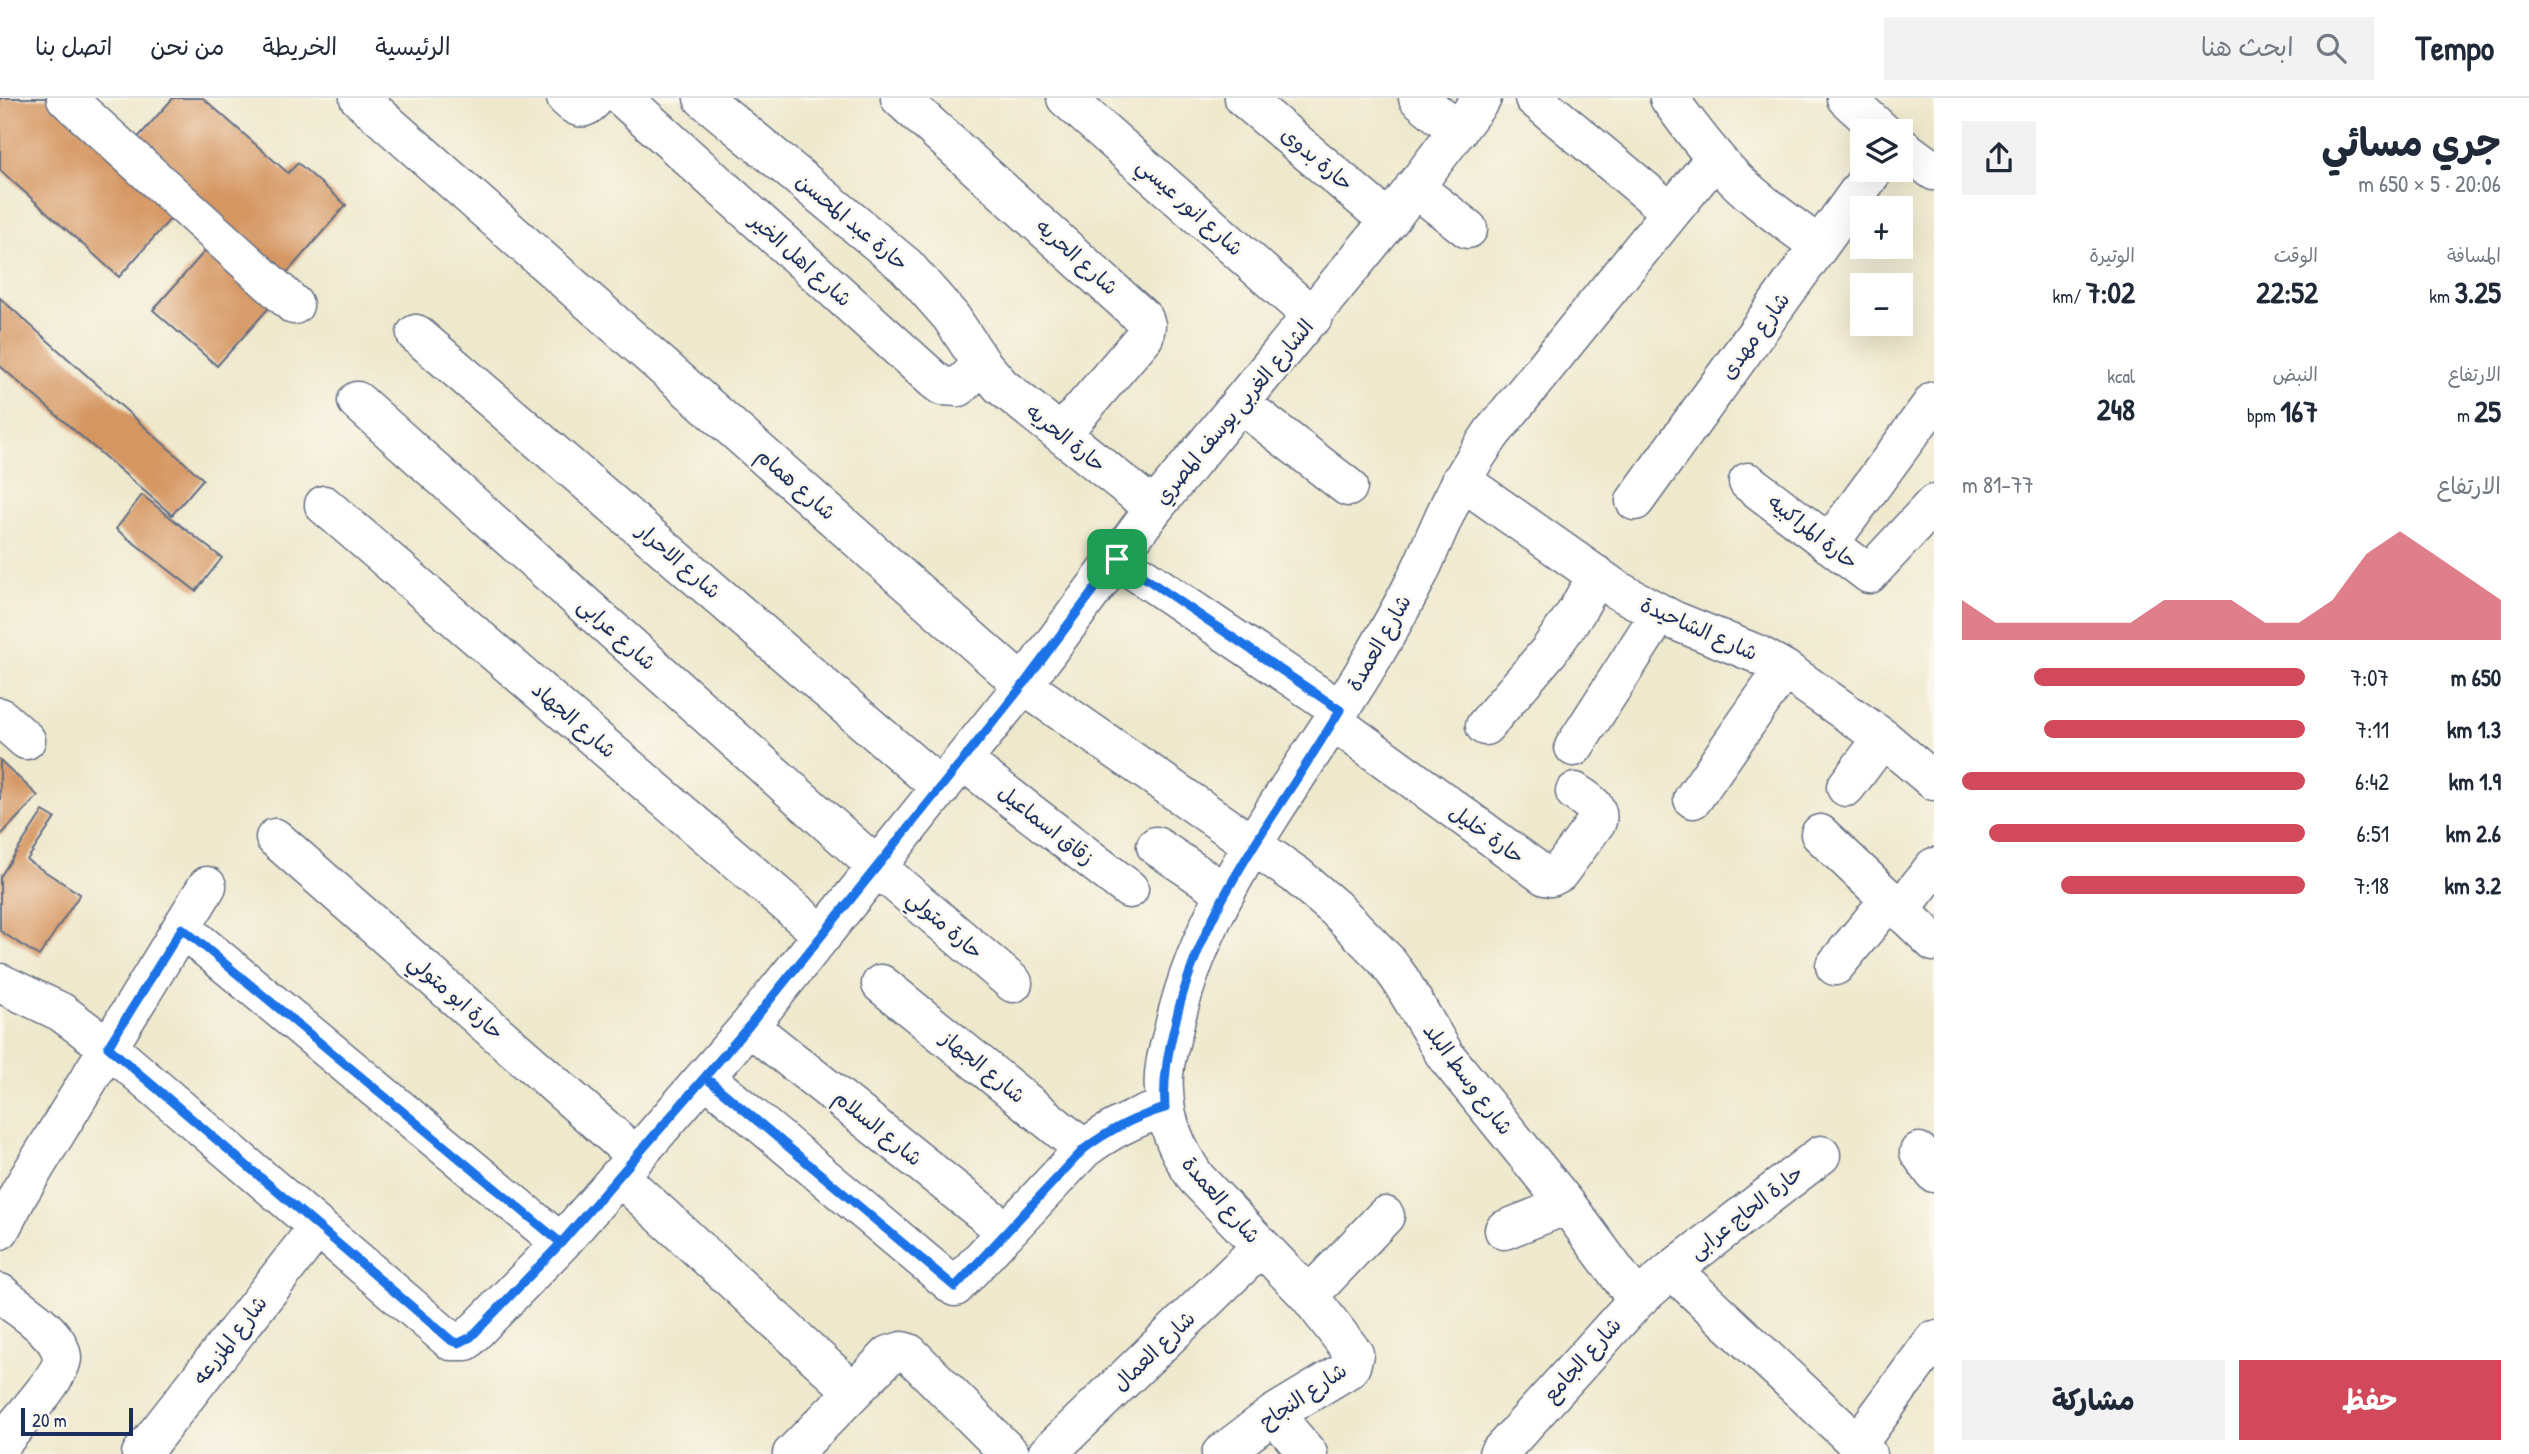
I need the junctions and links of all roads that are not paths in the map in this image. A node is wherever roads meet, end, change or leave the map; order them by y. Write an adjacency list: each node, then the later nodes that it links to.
1 (65, 98): 24 (street)
2 (359, 98): 44 (street, شارع همام)
3 (566, 98): 4 (street)
4 (596, 98)
5 (623, 98): 27 (street, شارع اهل الخير)
6 (703, 98): 27 (street, حارة عبد المحسن)
7 (900, 98): 31 (street, شارع الحريه)
8 (1066, 98): 25 (street, شارع انور عيسي)
9 (1244, 98): 21 (street, حارة بدوى)
10 (1418, 98): 14 (street)
11 (1482, 98): 14 (street, الشارع الغربى يوسف المصري)
12 (1534, 98): 20 (street)
13 (1669, 98): 16 (street)
14 (1458, 131): 19 (street, الشارع الغربى يوسف المصري)
15 (1913, 155): 17 (street)
16 (1715, 158): 20 (street, شارع العمدة); 23 (street)
17 (1934, 170)
18 (1865, 182): 23 (street, شارع مهدى)
19 (1415, 187): 21 (street, الشارع الغربى يوسف المصري); 22 (street)
20 (1671, 212): 32 (street, شارع العمدة)
21 (1389, 221): 25 (street, الشارع الغربى يوسف المصري)
22 (1468, 229)
23 (1819, 246): 35 (street, شارع مهدى)
24 (294, 305)
25 (1313, 317): 30 (street, الشارع الغربى يوسف المصري)
26 (416, 334): 49 (street, شارع الاحرار)
27 (982, 364): 31 (street, حارة الحريه)
28 (357, 401): 58 (street, شارع عرابى)
29 (1934, 401): 39 (street)
30 (1241, 404): 34 (street); 38 (street, الشارع الغربى يوسف المصري)
31 (1060, 434): 38 (street, حارة الحريه)
32 (1461, 480): 41 (street, شارع الشاحيدة); 45 (street, شارع العمدة)
33 (1748, 482): 39 (street, حارة المراكبيه)
34 (1348, 487)
35 (1635, 502)
36 (324, 505): 65 (street, شارع الجهاد)
37 (1934, 505): 39 (street, حارة المراكبيه)
38 (1154, 508): 40 (street, الشارع الغربى يوسف المصري)
39 (1829, 544)
40 (1117, 559): 44 (street, الشارع الغربى يوسف المصري); 45 (street, حارة خليل)
41 (1597, 575): 42 (street, شارع الشاحيدة); 46 (street)
42 (1660, 613): 43 (street, شارع الشاحيدة); 48 (street)
43 (1784, 669): 47 (street, شارع الشاحيدة); 53 (street)
44 (1023, 685): 49 (street, الشارع الغربى يوسف المصري); 57 (street, شارع همام)
45 (1337, 716): 52 (street, حارة خليل); 57 (street, شارع العمدة)
46 (1485, 726)
47 (1882, 738): 50 (street, شارع الشاحيدة); 51 (street)
48 (1574, 747)
49 (952, 774): 58 (street, الشارع الغربى يوسف المصري); 61 (street, زقاق اسماعيل)
50 (1934, 781)
51 (1846, 787)
52 (1575, 792)
53 (1693, 799)
54 (1820, 834): 63 (street)
55 (275, 838): 77 (street, حارة ابو متولي)
56 (1156, 846): 62 (street)
57 (1253, 846): 62 (street, شارع العمدة); 78 (street, شارع وسط البلد)
58 (877, 867): 65 (street, الشارع الغربى يوسف المصري); 69 (street, حارة متولي)
59 (1934, 867): 63 (street)
60 (207, 886): 64 (street)
61 (1129, 889)
62 (1224, 892): 74 (street, شارع العمدة)
63 (1896, 904): 66 (street); 67 (street)
64 (182, 928): 72 (street); 84 (street)
65 (823, 935): 71 (street, الشارع الغربى يوسف المصري)
66 (1934, 942)
67 (1835, 966)
68 (0, 983): 72 (street)
69 (1013, 983)
70 (881, 984): 75 (street, شارع الجهاز)
71 (749, 1026): 73 (street, الشارع الغربى يوسف المصري); 83 (street, شارع السلام)
72 (108, 1047): 80 (street); 81 (street)
73 (705, 1077): 77 (street, الشارع الغربى يوسف المصري); 83 (street)
74 (1165, 1108): 75 (street); 85 (street, شارع العمدة)
75 (1084, 1149): 83 (street)
76 (1821, 1154): 86 (street, حارة الحاج عرابى)
77 (628, 1166): 84 (street, الشارع الغربى يوسف المصري); 91 (street, حارة ابو متولي)
78 (1567, 1205): 82 (street); 89 (street, شارع وسط البلد)
79 (1385, 1216): 88 (street)
80 (318, 1227): 84 (street, الشارع الغربى يوسف المصري); 95 (street, شارع المزرعه)
81 (0, 1230)
82 (1504, 1230)
83 (1006, 1231)
84 (561, 1243)
85 (1261, 1247): 88 (street, شارع العمدة); 98 (street, شارع العمال)
86 (1672, 1270): 89 (street, شارع الجامع); 94 (street)
87 (0, 1293): 93 (street)
88 (1309, 1296): 92 (street, شارع النجاح)
89 (1637, 1300): 101 (street, شارع الجامع)
90 (1934, 1340): 94 (street)
91 (853, 1391): 96 (street); 97 (street)
92 (1274, 1414): 99 (street, شارع النجاح); 100 (street)
93 (0, 1445)
94 (1863, 1449)
95 (143, 1453)
96 (792, 1454)
97 (1010, 1454)
98 (1047, 1454)
99 (1221, 1454)
100 (1308, 1454)
101 (1497, 1454)

